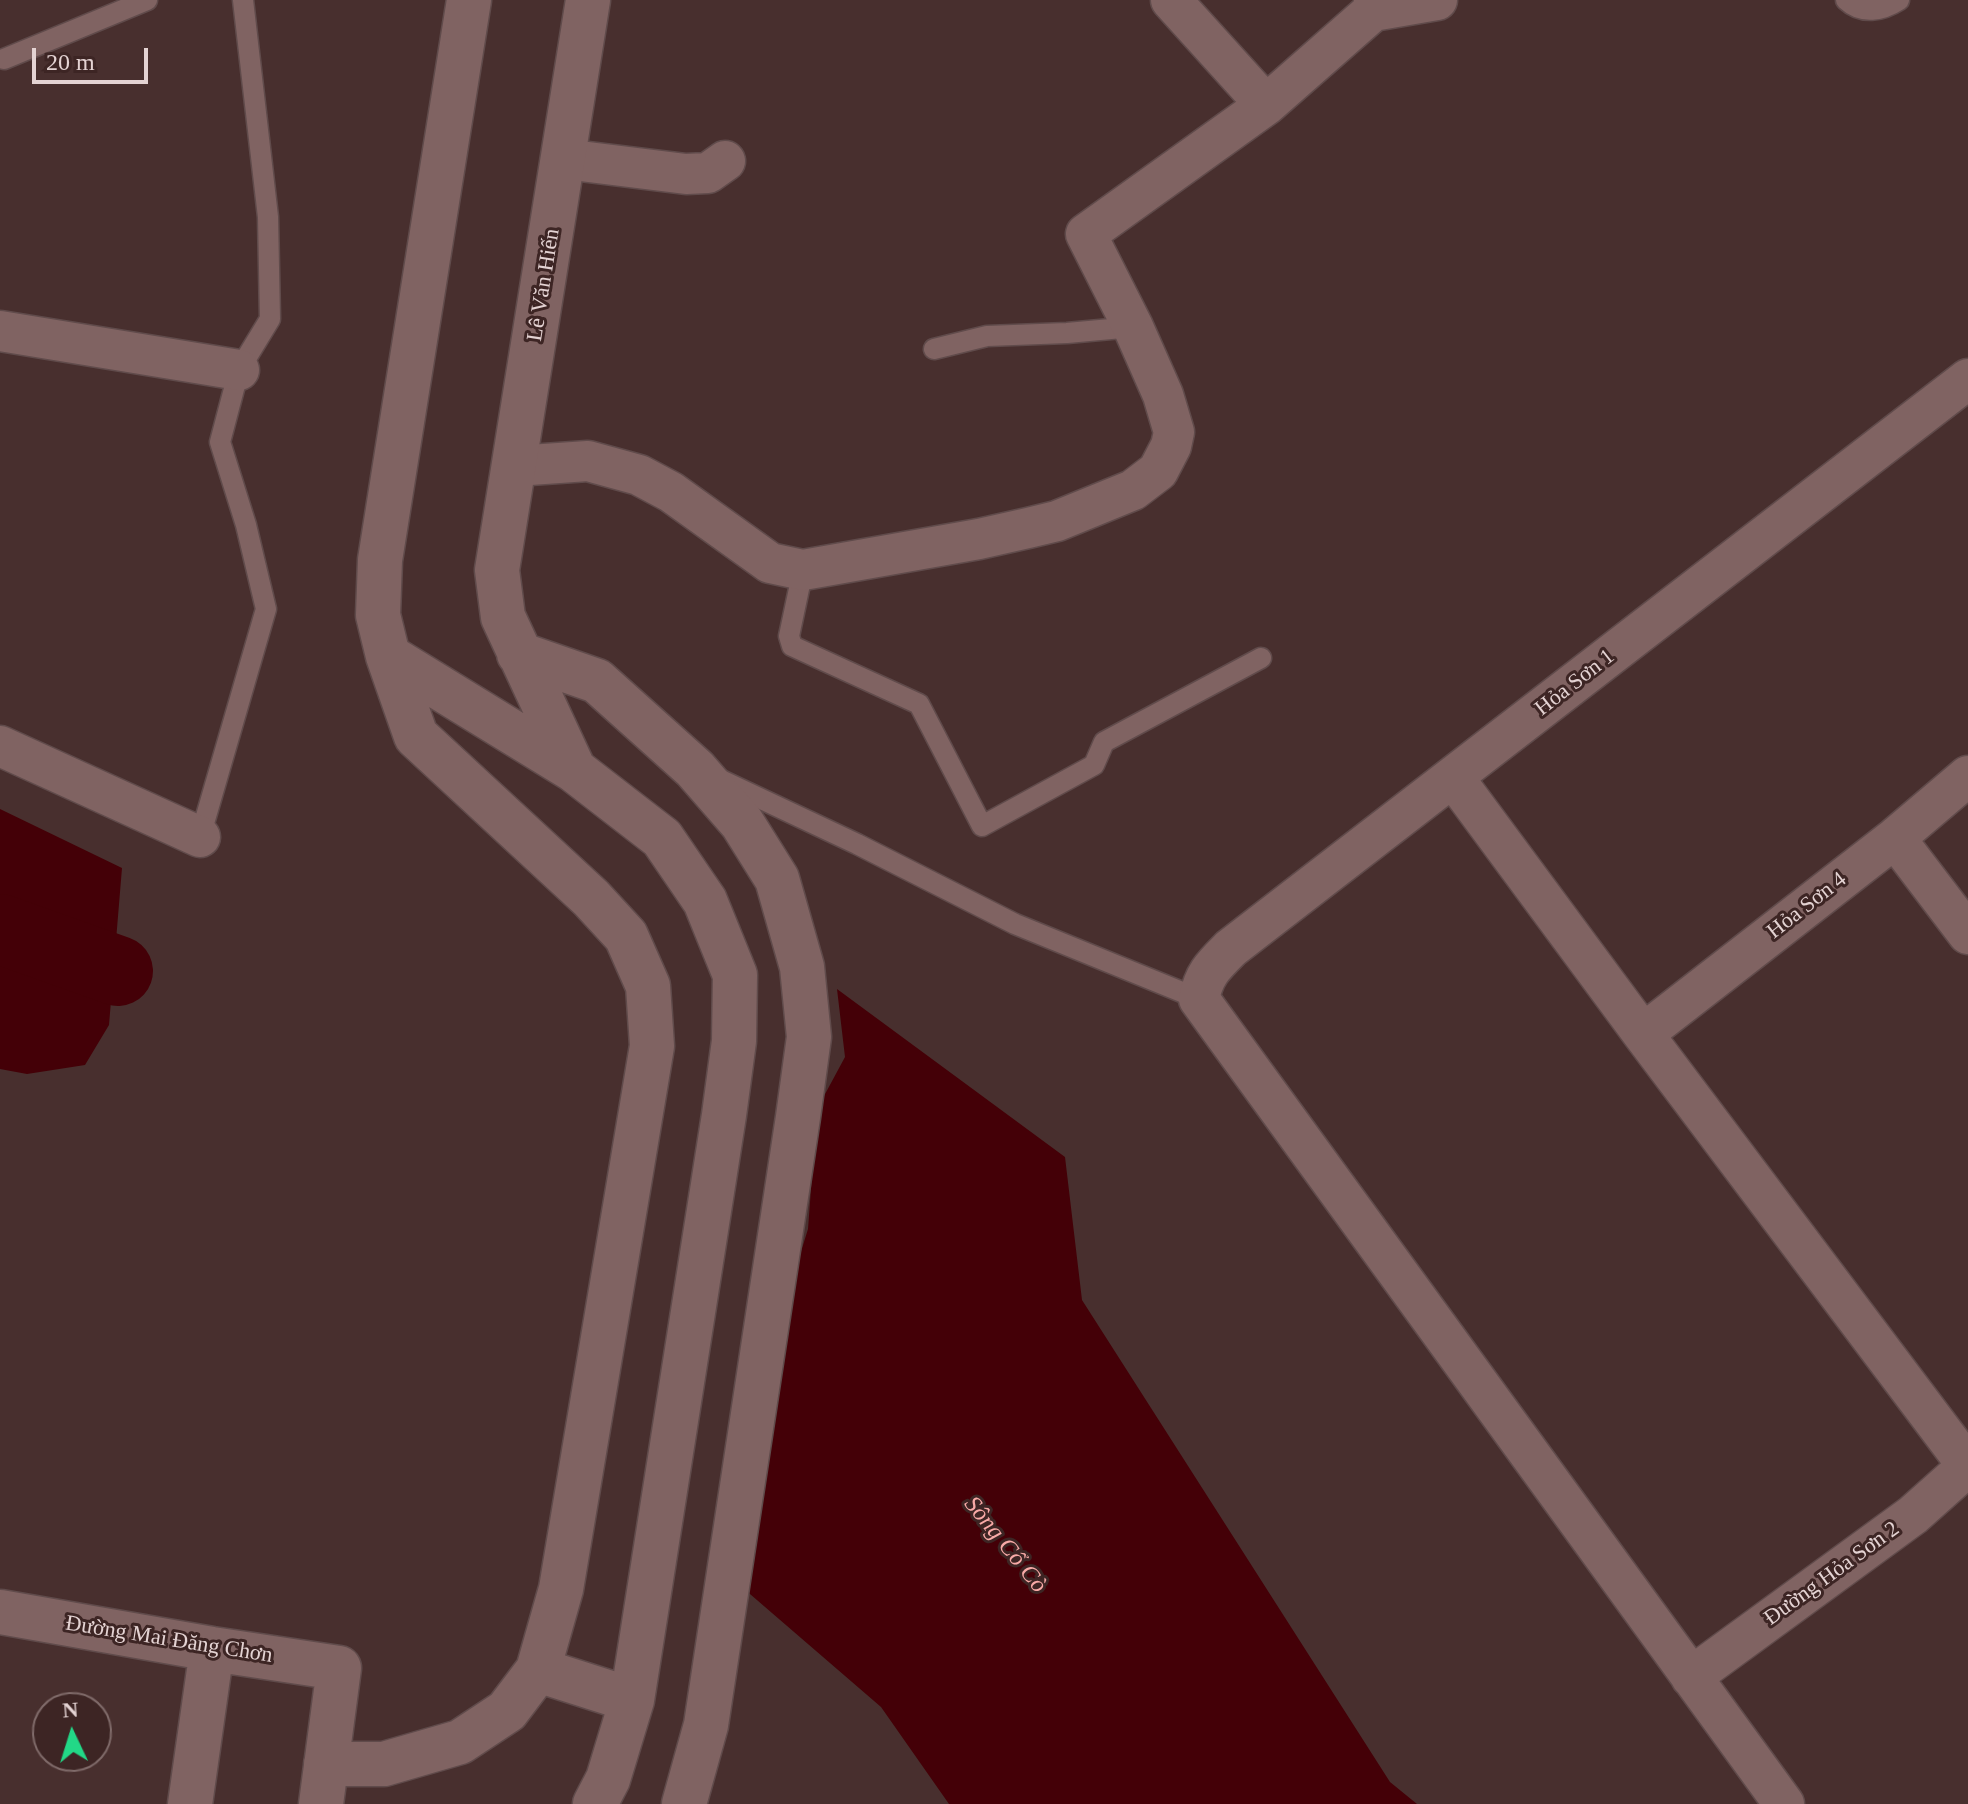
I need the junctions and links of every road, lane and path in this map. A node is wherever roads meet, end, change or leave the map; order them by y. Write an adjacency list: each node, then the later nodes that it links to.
1 (147, 0): 10 (lane)
2 (243, 0): 17 (lane)
3 (469, 0): 22 (main road)
4 (588, 0): 12 (main road, Lê Văn Hiến)
5 (1171, 0): 11 (street)
6 (1437, 0): 9 (street)
7 (1846, 0): 8 (lane)
8 (1899, 0)
9 (1374, 5): 11 (street)
10 (4, 59)
11 (1266, 105): 14 (street)
12 (564, 159): 13 (street); 19 (main road, Lê Văn Hiến)
13 (725, 161)
14 (1133, 327): 16 (lane); 20 (street)
15 (0, 331): 17 (street)
16 (934, 349)
17 (239, 370): 29 (lane)
18 (1968, 379): 28 (street, Hỏa Sơn 1)
19 (515, 466): 20 (street); 21 (main road, Lê Văn Hiến)
20 (803, 570): 23 (lane)
21 (519, 654): 25 (main road); 26 (main road, Lê Văn Hiến)
22 (388, 656): 26 (main road); 37 (main road)
23 (1261, 658)
24 (0, 746): 29 (street)
25 (695, 769): 32 (lane); 43 (main road)
26 (574, 770): 39 (main road)
27 (1968, 776): 30 (street, Hỏa Sơn 4)
28 (1453, 777): 32 (street, Hỏa Sơn 1); 33 (street)
29 (200, 837)
30 (1895, 838): 31 (street); 33 (street, Hỏa Sơn 4)
31 (1968, 934)
32 (1199, 999): 38 (street)
33 (1643, 1034): 34 (street)
34 (1968, 1466): 38 (street, Đường Hỏa Sơn 2)
35 (0, 1612): 36 (main road, Đường Mai Đăng Chơn)
36 (212, 1649): 40 (main road, Đường Mai Đăng Chơn); 41 (main road)
37 (538, 1670): 39 (main road); 40 (main road)
38 (1691, 1677): 44 (street)
39 (632, 1700): 42 (main road)
40 (323, 1784)
41 (190, 1804)
42 (595, 1804)
43 (684, 1804)
44 (1784, 1804)

